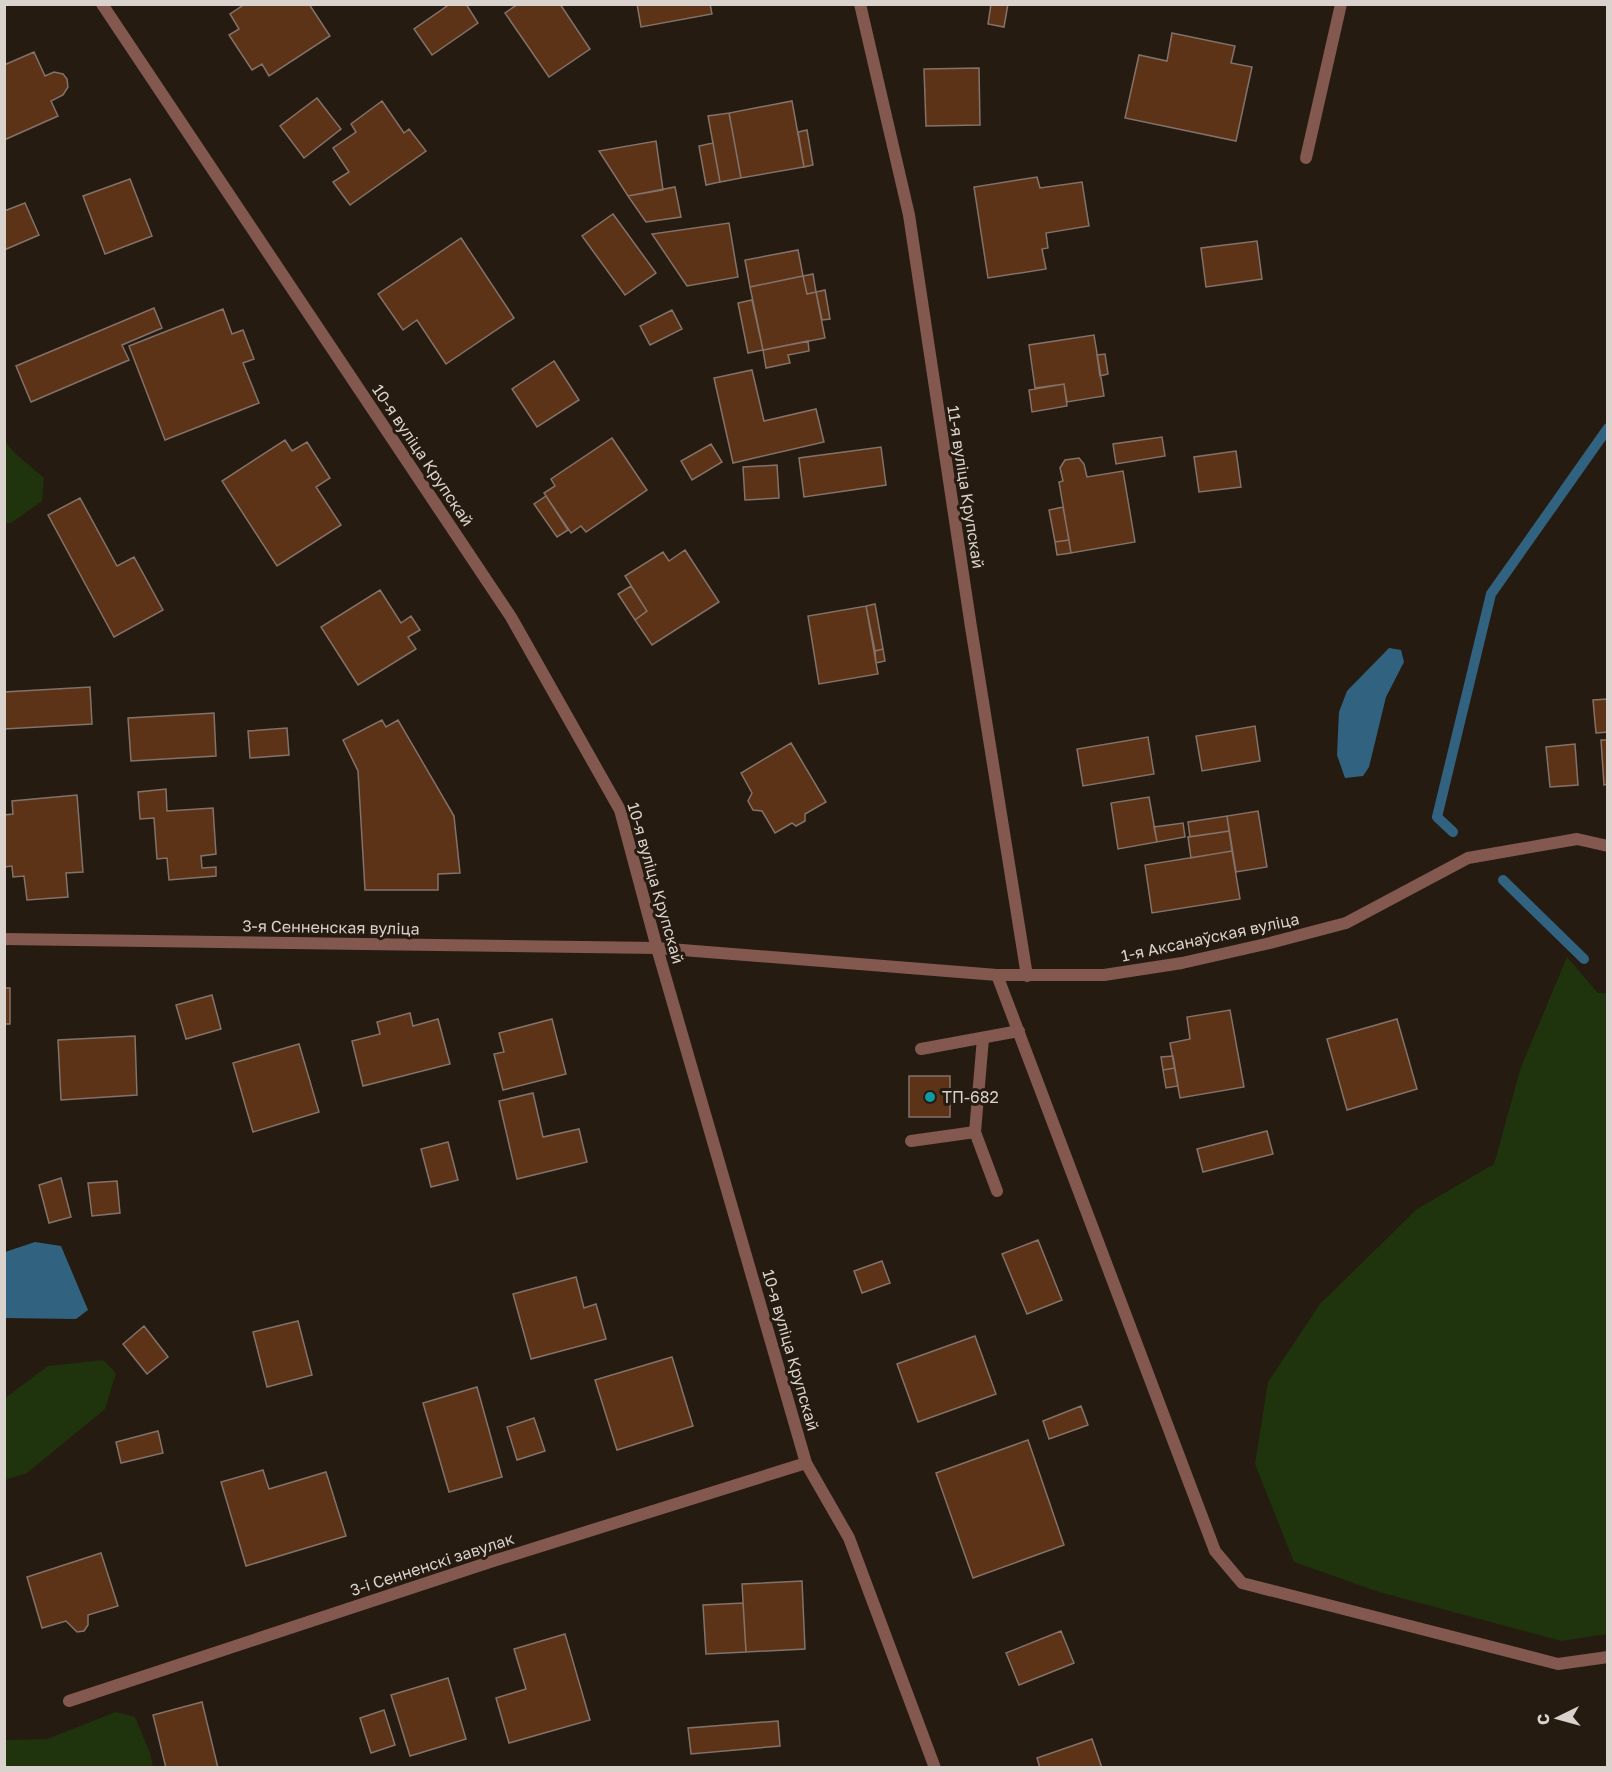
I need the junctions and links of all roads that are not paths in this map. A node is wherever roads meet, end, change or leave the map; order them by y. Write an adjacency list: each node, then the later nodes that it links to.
1 (102, 4): 7 (street, 10-я вуліца Крупскай)
2 (860, 4): 9 (street, 11-я вуліца Крупскай)
3 (1341, 4): 4 (street)
4 (1306, 158)
5 (1608, 846): 9 (street, 1-я Аксанаўская вуліца)
6 (4, 939): 7 (street, 3-я Сенненская вуліца)
7 (657, 948): 8 (street, 1-я Аксанаўская вуліца); 16 (street, 10-я вуліца Крупскай)
8 (997, 975): 9 (street, 1-я Аксанаўская вуліца); 10 (street)
9 (1028, 976)
10 (1019, 1031): 11 (street); 17 (street)
11 (983, 1038): 12 (street); 13 (street)
12 (921, 1049)
13 (975, 1132): 14 (street); 15 (street)
14 (911, 1141)
15 (998, 1191)
16 (806, 1463): 18 (street, 3-і Сенненскі завулак); 19 (street, 10-я вуліца Крупскай)
17 (1608, 1657)
18 (69, 1701)
19 (935, 1767)

